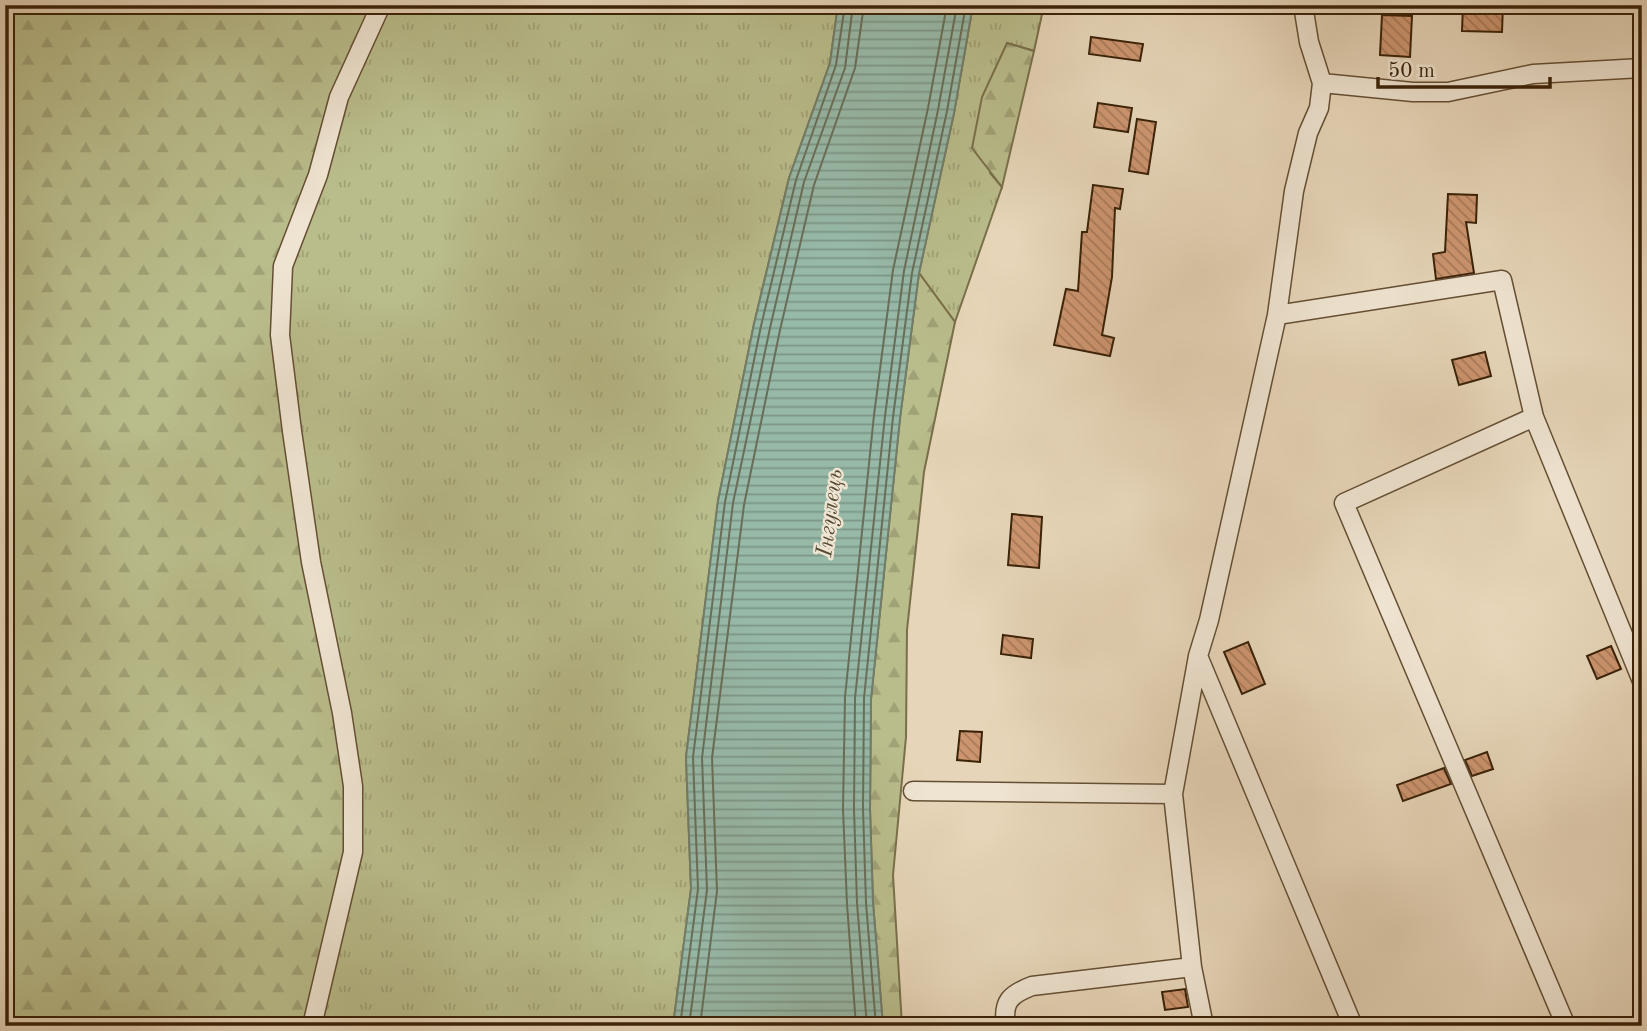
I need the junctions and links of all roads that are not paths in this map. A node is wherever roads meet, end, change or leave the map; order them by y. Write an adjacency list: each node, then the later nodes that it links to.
1 (381, 5): 12 (street)
2 (1303, 5): 4 (street)
3 (1642, 68): 4 (street)
4 (1322, 83): 5 (street)
5 (1277, 315): 6 (street); 7 (street)
6 (1534, 418): 8 (street); 16 (street)
7 (1198, 656): 10 (street); 15 (street)
8 (1642, 681)
9 (913, 791): 10 (street)
10 (1173, 794): 11 (street)
11 (1192, 967): 13 (street); 14 (street)
12 (312, 1026)
13 (1006, 1026)
14 (1203, 1026)
15 (1353, 1026)
16 (1566, 1026)

